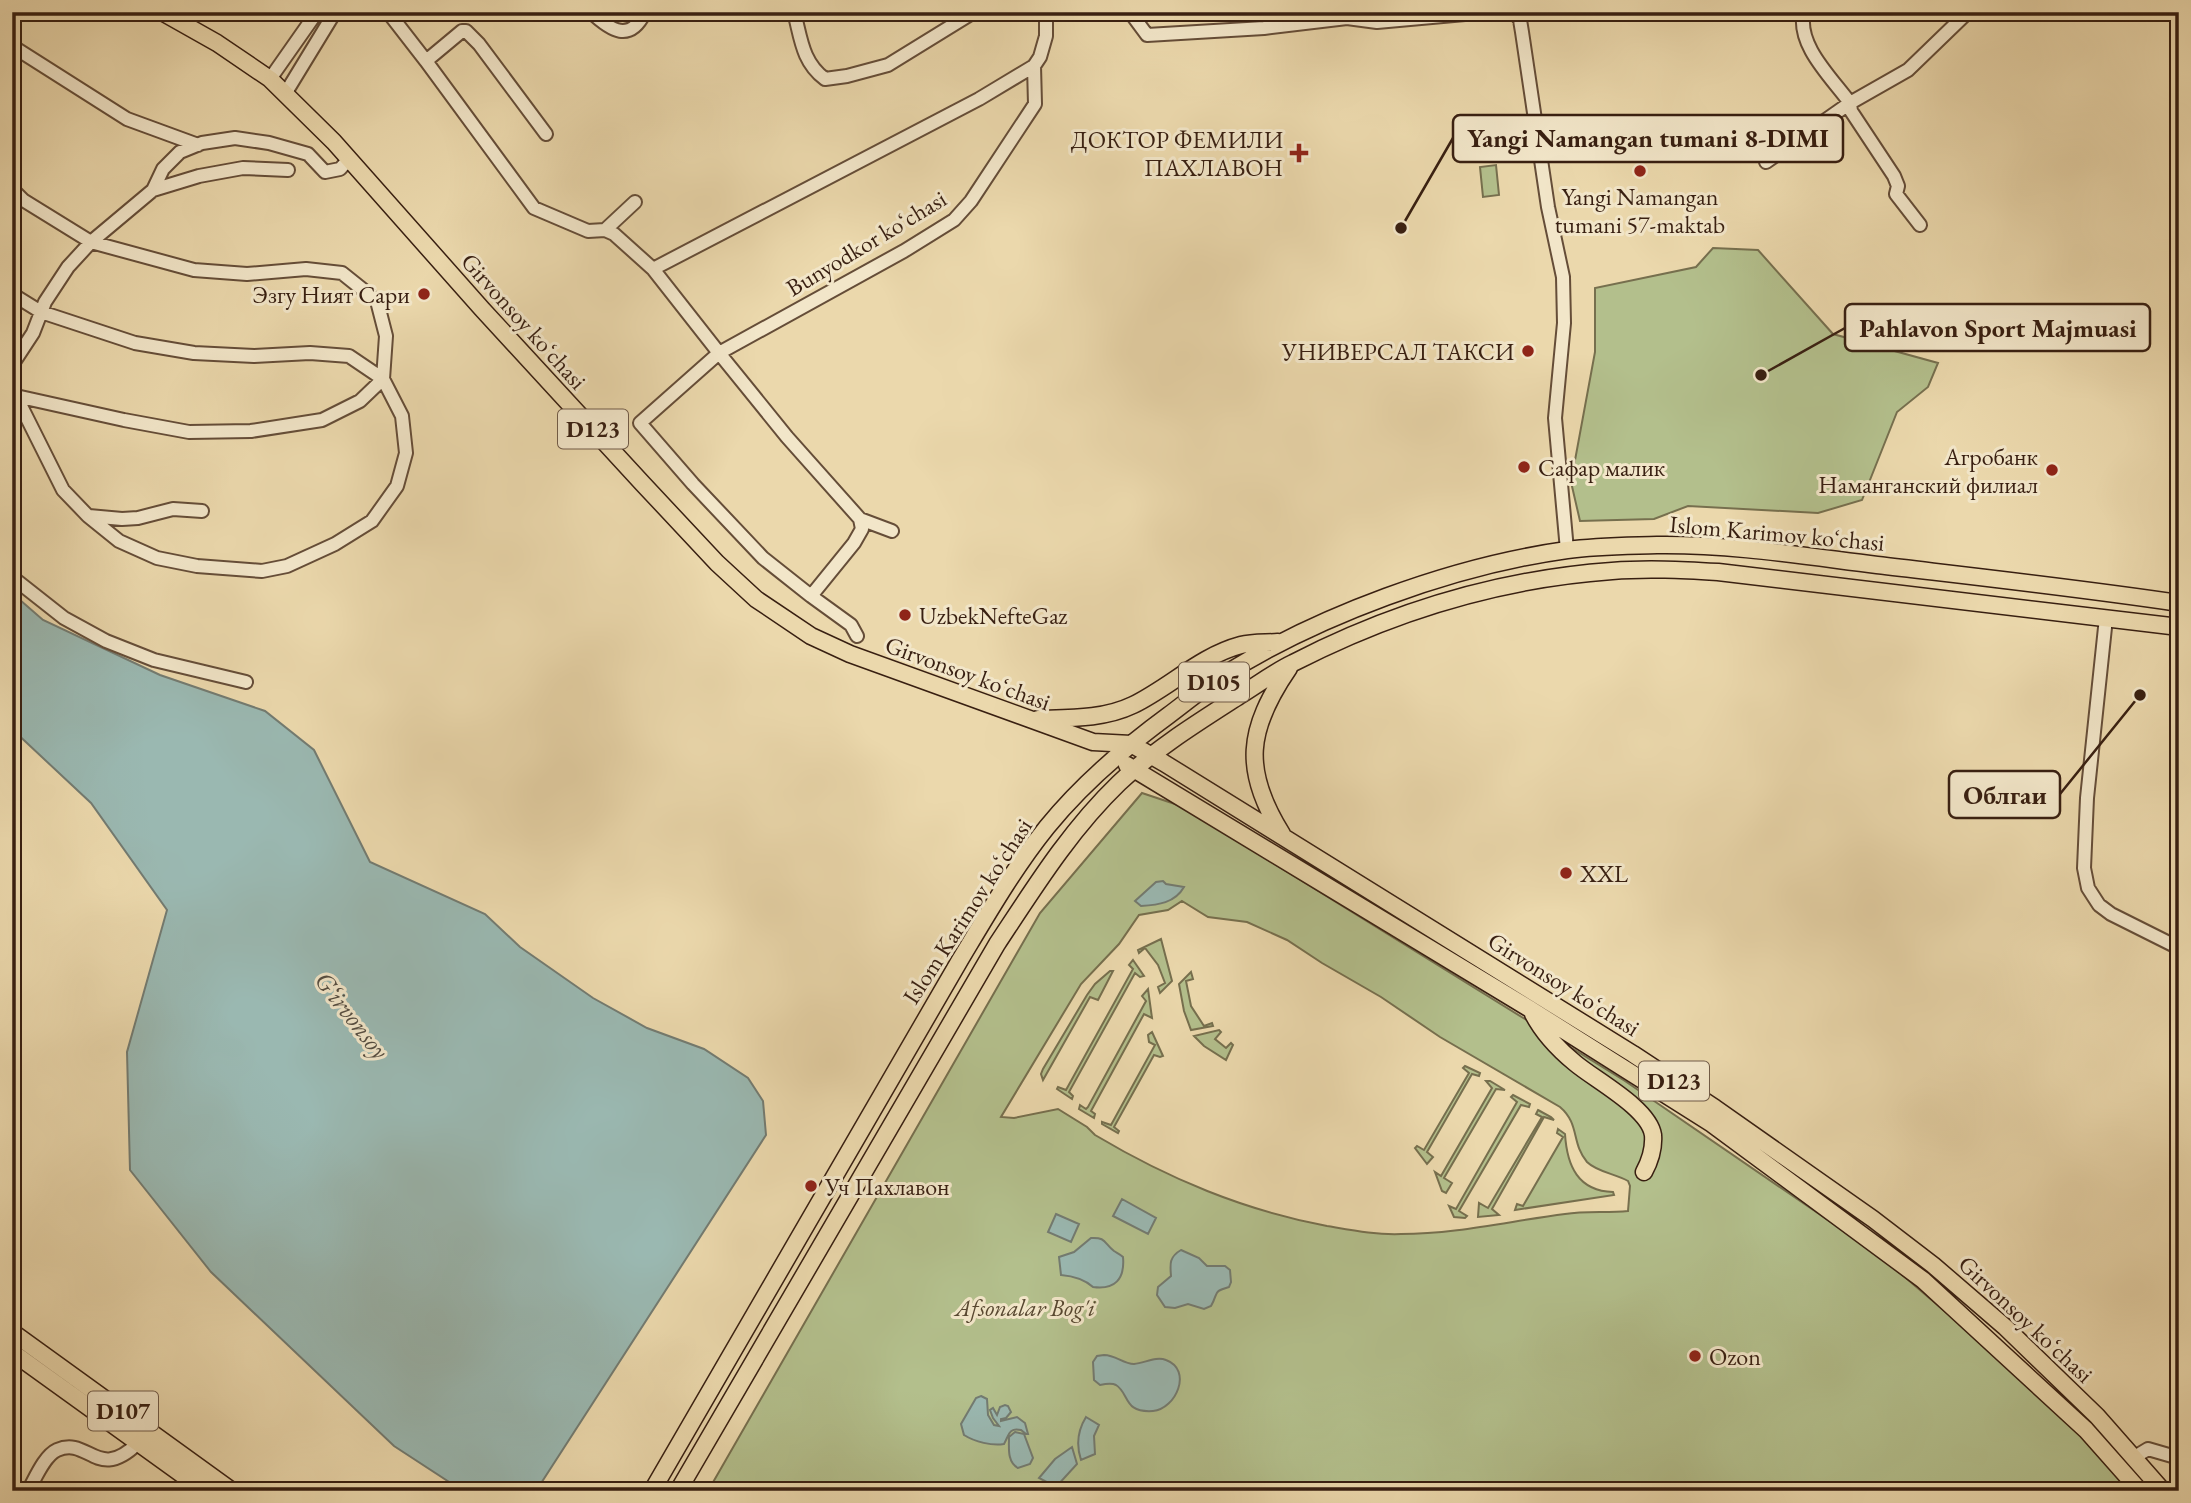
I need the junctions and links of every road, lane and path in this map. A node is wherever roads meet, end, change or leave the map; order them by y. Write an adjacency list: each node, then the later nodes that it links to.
1 (162, 12): 18 (main road, Girvonsoy koʻchasi / D123)
2 (317, 12): 18 (street)
3 (335, 12): 19 (street)
4 (388, 12): 16 (street)
5 (591, 12): 6 (street)
6 (645, 12)
7 (794, 12): 8 (street)
8 (974, 12)
9 (1046, 12): 17 (street, Bunyodkor koʻchasi)
10 (1130, 12): 11 (street)
11 (1487, 12)
12 (1514, 12): 43 (street)
13 (1804, 12): 20 (street)
14 (1968, 12): 20 (street)
15 (12, 46): 22 (street)
16 (426, 61): 21 (street); 30 (street)
17 (1034, 66): 32 (street); 35 (street, Bunyodkor koʻchasi)
18 (270, 79): 19 (main road, Girvonsoy koʻchasi / D123)
19 (285, 94): 23 (main road, Girvonsoy koʻchasi / D123)
20 (1850, 103): 24 (street); 29 (street)
21 (546, 134)
22 (198, 145): 23 (street); 27 (street)
23 (349, 159): 55 (main road, Girvonsoy koʻchasi / D123)
24 (1766, 162)
25 (288, 170): 27 (street)
26 (12, 189): 31 (street)
27 (153, 190): 31 (street)
28 (635, 202): 30 (street)
29 (1920, 225)
30 (605, 230): 32 (street)
31 (91, 242): 34 (street); 37 (street)
32 (653, 269): 35 (street)
33 (12, 294): 34 (street)
34 (41, 312): 36 (street); 37 (street)
35 (719, 353): 41 (street); 47 (street, Bunyodkor koʻchasi)
36 (12, 365)
37 (383, 379): 38 (street); 40 (street)
38 (14, 394): 40 (street)
39 (202, 511): 40 (street)
40 (88, 516)
41 (860, 519): 42 (street); 47 (street)
42 (892, 531)
43 (1567, 550): 44 (main road, Islom Karimov koʻchasi / D105); 52 (main road, Islom Karimov koʻchasi / D105)
44 (1879, 565): 46 (main road); 48 (main road, Islom Karimov koʻchasi / D105)
45 (12, 578): 54 (street)
46 (1876, 591): 49 (main road, Islom Karimov koʻchasi / D105); 53 (main road, Islom Karimov koʻchasi / D105)
47 (811, 596): 51 (street, Bunyodkor koʻchasi)
48 (2179, 603)
49 (2106, 618): 50 (main road, Islom Karimov koʻchasi / D105); 62 (street)
50 (2179, 627)
51 (857, 636)
52 (1284, 641): 55 (main road); 57 (main road, Islom Karimov koʻchasi / D105)
53 (1292, 664): 58 (main road, Islom Karimov koʻchasi / D105); 61 (main road)
54 (246, 682)
55 (1030, 719): 56 (main road, Girvonsoy koʻchasi / D123)
56 (1093, 742): 57 (main road, Girvonsoy koʻchasi / D123); 59 (main road, Girvonsoy koʻchasi / D123)
57 (1131, 744): 58 (main road, Girvonsoy koʻchasi / D123); 59 (main road, Islom Karimov koʻchasi / D105)
58 (1150, 755): 60 (main road, Islom Karimov koʻchasi / D105); 61 (main road, Girvonsoy koʻchasi / D123)
59 (1114, 759): 60 (main road, D123); 77 (main road, Islom Karimov koʻchasi / D105)
60 (1134, 769): 63 (main road, Girvonsoy koʻchasi / D123); 78 (main road, Islom Karimov koʻchasi / D105)
61 (1284, 836): 65 (main road, Girvonsoy koʻchasi / D123)
62 (2179, 948)
63 (1530, 1009): 64 (main road); 66 (main road, Girvonsoy koʻchasi / D123)
64 (1644, 1172)
65 (1836, 1194): 66 (main road); 67 (main road, Girvonsoy koʻchasi / D123)
66 (1827, 1208): 68 (main road, Girvonsoy koʻchasi / D123)
67 (1873, 1219): 68 (main road); 72 (main road, Girvonsoy koʻchasi / D123)
68 (1867, 1237): 79 (main road, Girvonsoy koʻchasi / D123)
69 (12, 1332): 76 (main road, D107)
70 (12, 1352): 71 (main road, D107)
71 (138, 1443): 74 (street); 75 (main road, D107)
72 (2133, 1458): 73 (street); 80 (main road, Girvonsoy koʻchasi / D123)
73 (2179, 1458)
74 (28, 1491)
75 (205, 1491)
76 (232, 1491)
77 (652, 1491)
78 (678, 1491)
79 (2140, 1491)
80 (2163, 1491)

